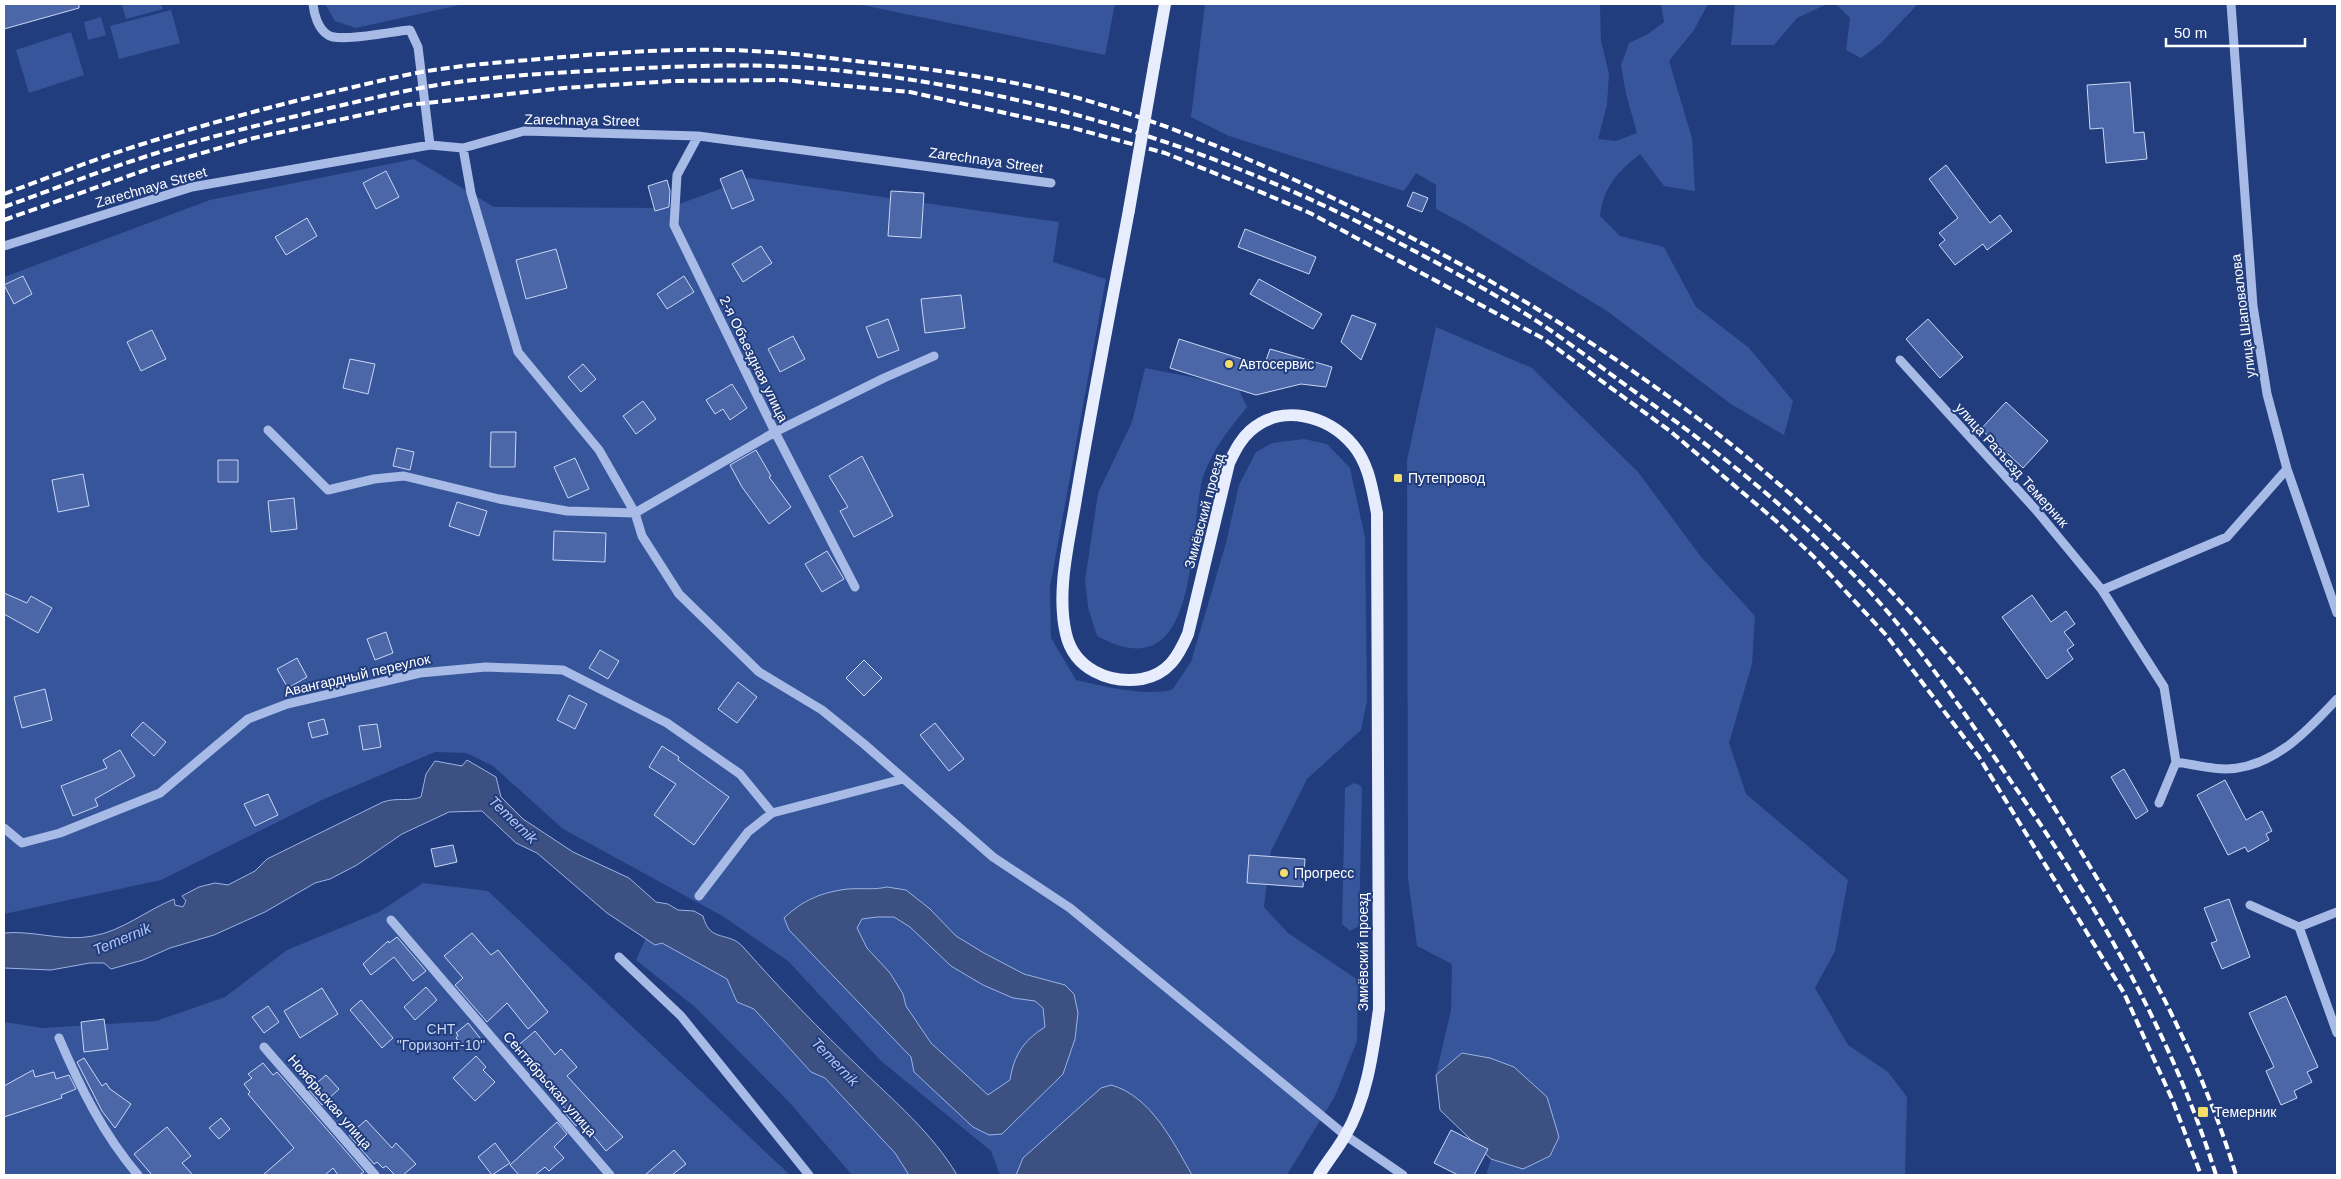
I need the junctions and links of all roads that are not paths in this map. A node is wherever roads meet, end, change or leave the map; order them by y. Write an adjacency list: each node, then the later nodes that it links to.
1 (312, 4): 5 (street)
2 (1166, 4): 33 (main road, Змиёвский проезд, bridge)
3 (2231, 4): 13 (street, улица Шаповалова)
4 (698, 136): 6 (street, Zarechnaya Street); 7 (street, Zarechnaya Street); 12 (street, 2-я Объездная улица)
5 (430, 145): 6 (street, Zarechnaya Street); 8 (street, Zarechnaya Street)
6 (463, 148): 14 (street)
7 (1052, 182)
8 (4, 246)
9 (934, 356): 12 (street)
10 (1900, 360): 16 (street, улица Разъезд Темерник)
11 (268, 430): 14 (street)
12 (775, 432): 14 (street); 15 (street, 2-я Объездная улица)
13 (2287, 470): 16 (street); 17 (street, улица Шаповалова)
14 (635, 512): 20 (street)
15 (855, 588)
16 (2102, 590): 19 (street, улица Разъезд Темерник)
17 (2337, 613)
18 (2337, 699): 19 (street)
19 (2176, 762): 21 (street)
20 (904, 779): 22 (street); 33 (street)
21 (2159, 804)
22 (772, 813): 23 (street, Авангардный переулок); 24 (street)
23 (4, 828)
24 (699, 896)
25 (2250, 905): 28 (street)
26 (2337, 912): 28 (street)
27 (390, 920): 36 (street, Сентябрьская улица)
28 (2299, 927): 30 (street)
29 (619, 957): 37 (street)
30 (2337, 1033)
31 (59, 1038): 34 (street)
32 (264, 1047): 35 (street, Ноябрьская улица)
33 (1345, 1135): 38 (main road, Змиёвский проезд); 39 (street)
34 (138, 1175)
35 (375, 1175)
36 (610, 1175)
37 (809, 1175)
38 (1319, 1175)
39 (1402, 1175)

